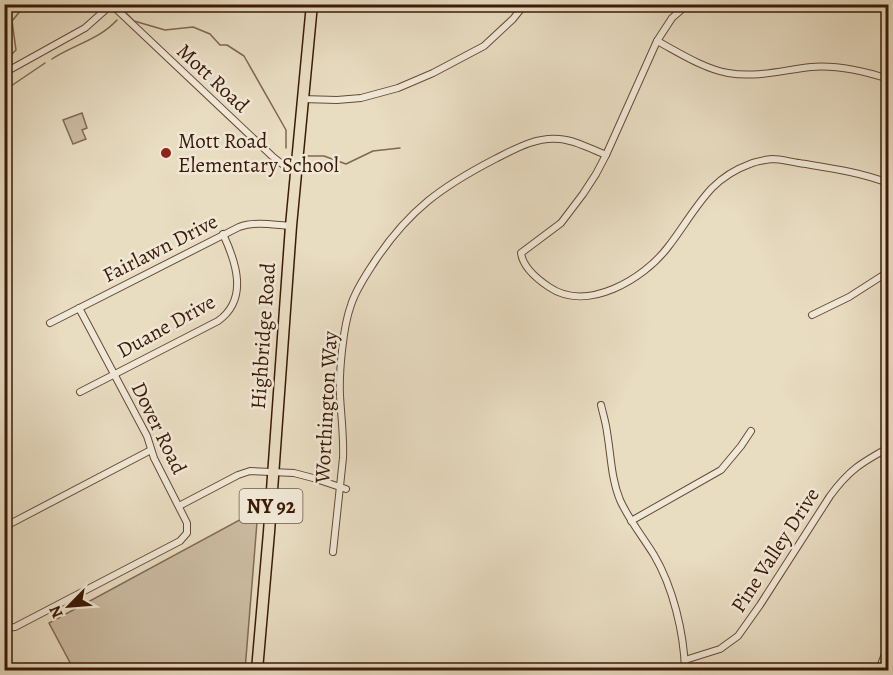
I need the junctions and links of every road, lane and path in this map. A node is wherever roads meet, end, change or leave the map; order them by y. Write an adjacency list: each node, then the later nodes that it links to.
1 (312, 4): 8 (highway, Highbridge Road / NY 92)
2 (525, 4): 8 (street)
3 (688, 4): 5 (street)
4 (111, 5): 6 (street); 10 (street, Mott Road)
5 (657, 41): 7 (street); 9 (street)
6 (4, 73)
7 (888, 79)
8 (302, 99): 10 (highway, Highbridge Road / NY 92)
9 (606, 155): 11 (street); 25 (street, Worthington Way)
10 (296, 170): 12 (highway, Highbridge Road / NY 92)
11 (888, 183)
12 (291, 226): 13 (street, Fairlawn Drive); 24 (highway, Highbridge Road / NY 92)
13 (223, 234): 15 (street, Fairlawn Drive); 18 (street, Duane Drive)
14 (888, 272): 16 (street)
15 (79, 308): 17 (street, Fairlawn Drive); 18 (street, Dover Road)
16 (812, 315)
17 (50, 323)
18 (114, 375): 19 (street, Duane Drive); 23 (street, Dover Road)
19 (80, 392)
20 (602, 405): 27 (street)
21 (751, 431): 27 (street)
22 (888, 448): 32 (street, Pine Valley Drive)
23 (151, 450): 26 (street, Dover Road); 28 (street)
24 (273, 472): 25 (street); 26 (street); 33 (highway, Highbridge Road / NY 92)
25 (343, 488): 29 (street, Worthington Way)
26 (179, 506): 30 (street, Dover Road)
27 (631, 521): 32 (street)
28 (4, 527)
29 (333, 552)
30 (4, 628)
31 (888, 646): 35 (street)
32 (685, 660): 34 (street)
33 (257, 670)
34 (685, 670)
35 (879, 670)

